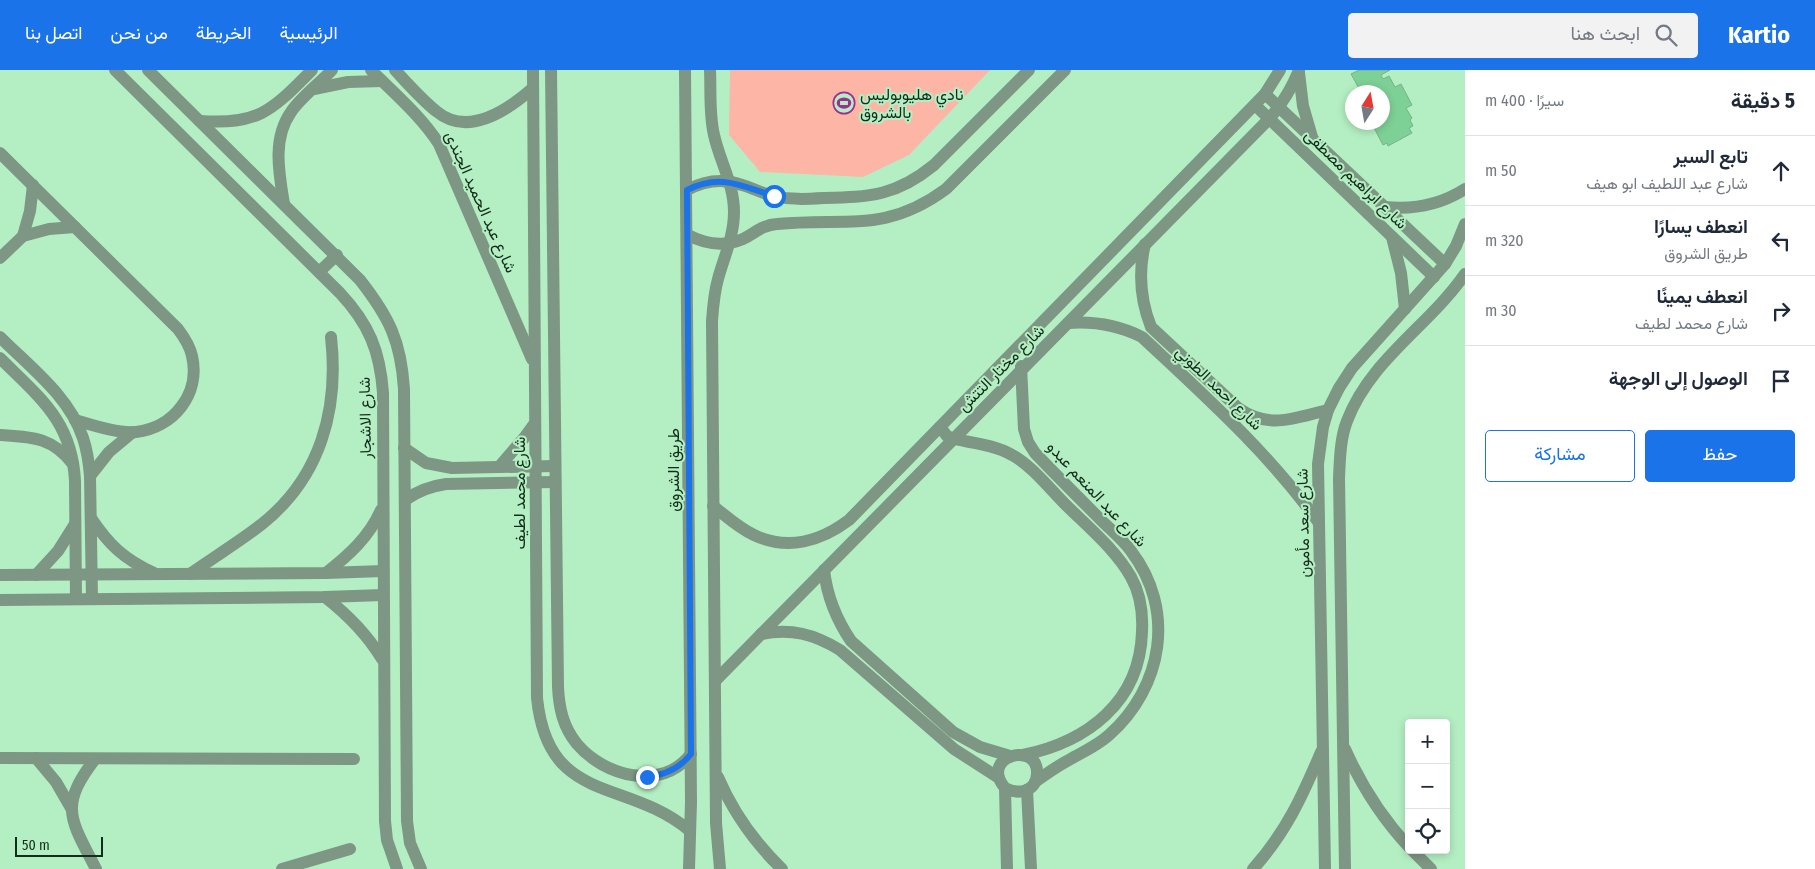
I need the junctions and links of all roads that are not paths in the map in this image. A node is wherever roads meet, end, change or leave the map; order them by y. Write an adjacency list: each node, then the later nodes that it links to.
1 (114, 70): 43 (street, شارع الاشجار)
2 (148, 70): 24 (street)
3 (332, 70): 19 (street)
4 (371, 70): 16 (street, شارع عبد الحميد الجندى)
5 (395, 70): 18 (street, شارع عبد الحميد الجندى)
6 (533, 70): 18 (street, شارع محمد لطيف)
7 (550, 70): 17 (street)
8 (561, 70): 17 (street)
9 (710, 70): 27 (street)
10 (1029, 70): 27 (street)
11 (1065, 70): 38 (street)
12 (1280, 70): 20 (street, شارع مختار التتش)
13 (1299, 71): 22 (street, شارع مختار التتش); 25 (street)
14 (309, 72): 24 (street)
15 (683, 72): 30 (street, طريق الشروق)
16 (382, 81): 19 (street); 56 (street, شارع عبد الحميد الجندى)
17 (551, 86): 70 (street)
18 (533, 88): 56 (street, شارع محمد لطيف)
19 (314, 89): 31 (street)
20 (1265, 94): 21 (street, شارع مختار التتش); 22 (street, شارع ابراهيم مصطفى)
21 (1255, 105): 23 (street, شارع ابراهيم مصطفى); 45 (street, شارع مختار التتش)
22 (1279, 107): 23 (street, شارع مختار التتش); 25 (street, شارع ابراهيم مصطفى)
23 (1269, 119): 37 (street, شارع ابراهيم مصطفى); 39 (street, شارع مختار التتش)
24 (200, 121): 31 (street)
25 (1313, 139): 32 (street, شارع ابراهيم مصطفى)
26 (0, 153): 28 (street)
27 (730, 182): 30 (street); 38 (street)
28 (33, 186): 34 (street); 36 (street)
29 (1465, 189): 32 (street)
30 (687, 190): 35 (street, طريق الشروق)
31 (284, 204): 40 (street)
32 (1385, 207): 42 (street, شارع ابراهيم مصطفى)
33 (1465, 224): 42 (street, شارع سعد مأمون)
34 (75, 228): 36 (street); 64 (street)
35 (688, 235): 38 (street); 104 (street, طريق الشروق)
36 (23, 236): 41 (street)
37 (1392, 237): 46 (street, شارع ابراهيم مصطفى); 50 (street)
38 (730, 243): 77 (street)
39 (1145, 244): 47 (street, شارع مختار التتش); 58 (street, شارع احمد الطوني)
40 (337, 255): 43 (street); 67 (street)
41 (0, 258)
42 (1445, 264): 46 (street, شارع سعد مأمون)
43 (319, 272): 76 (street, شارع الاشجار)
44 (1465, 274): 49 (street)
45 (1088, 275): 47 (street); 54 (street, شارع مختار التتش)
46 (1434, 277): 48 (street, شارع سعد مأمون)
47 (1102, 287): 51 (street, شارع مختار التتش)
48 (1424, 288): 49 (street); 50 (street, شارع سعد مأمون)
49 (1441, 302): 102 (street)
50 (1405, 309): 60 (street, شارع سعد مأمون)
51 (1068, 323): 57 (street, شارع مختار التتش); 59 (street, شارع احمد الطوني)
52 (0, 337): 61 (street)
53 (331, 337): 87 (street)
54 (1009, 356): 57 (street); 63 (street, شارع مختار التتش)
55 (0, 358): 68 (street)
56 (535, 365): 62 (street, شارع محمد لطيف)
57 (1022, 369): 66 (street, شارع مختار التتش); 113 (street, شارع عبد المنعم عبدو)
58 (1224, 395): 59 (street); 60 (street, شارع احمد الطوني)
59 (1214, 405): 81 (street, شارع احمد الطوني)
60 (1328, 410): 81 (street, شارع سعد مأمون)
61 (75, 420): 64 (street); 72 (street)
62 (535, 423): 69 (street, شارع محمد لطيف); 71 (street)
63 (940, 427): 66 (street, شارع عبد المنعم عبدو); 78 (street, شارع مختار التتش)
64 (133, 432): 72 (street)
65 (0, 435): 68 (street)
66 (954, 439): 80 (street, شارع مختار التتش); 105 (street, شارع عبد المنعم عبدو)
67 (404, 448): 71 (street); 75 (street)
68 (74, 465): 82 (street)
69 (535, 466): 70 (street); 71 (street); 73 (street, شارع محمد لطيف)
70 (555, 466): 74 (street)
71 (499, 467)
72 (90, 476): 79 (street)
73 (535, 482): 74 (street); 75 (street); 115 (street, شارع محمد لطيف)
74 (555, 482): 104 (street)
75 (404, 500): 100 (street)
76 (383, 506): 84 (street, شارع الاشجار); 85 (street)
77 (713, 506): 78 (street, شارع مختار التتش); 99 (street)
78 (858, 510): 80 (street)
79 (91, 517): 86 (street); 90 (street)
80 (870, 523): 83 (street, شارع مختار التتش)
81 (1319, 523): 103 (street, شارع سعد مأمون)
82 (75, 524): 88 (street); 89 (street)
83 (824, 570): 97 (street, شارع مختار التتش); 106 (street)
84 (383, 571): 85 (street); 92 (street, شارع الاشجار)
85 (326, 573): 87 (street)
86 (156, 574): 87 (street); 90 (street)
87 (190, 574)
88 (36, 575): 89 (street); 91 (street)
89 (76, 575): 90 (street); 94 (street)
90 (92, 575): 95 (street)
91 (0, 576)
92 (383, 594): 93 (street); 98 (street, شارع الاشجار)
93 (325, 597): 95 (street); 98 (street)
94 (76, 599): 95 (street); 96 (street)
95 (92, 599)
96 (0, 600)
97 (761, 634): 99 (street, شارع مختار التتش); 112 (street)
98 (383, 661): 101 (street, شارع الاشجار)
99 (714, 682): 111 (street)
100 (406, 718): 101 (street); 122 (street)
101 (384, 719): 121 (street, شارع الاشجار)
102 (1343, 744): 116 (street); 130 (street)
103 (1323, 748): 128 (street); 129 (street, شارع سعد مأمون)
104 (691, 754): 115 (street, طريق الشروق)
105 (1023, 755): 106 (street); 113 (street)
106 (1010, 756): 112 (street)
107 (0, 758): 108 (street)
108 (36, 758): 109 (street); 114 (street)
109 (95, 759): 110 (street); 114 (street)
110 (354, 759)
111 (715, 770): 124 (street); 125 (street)
112 (1002, 783): 113 (street); 126 (street)
113 (1031, 786): 127 (street)
114 (71, 808): 119 (street)
115 (690, 831): 123 (street, طريق الشروق)
116 (1405, 842)
117 (350, 849): 120 (street)
118 (1416, 854): 131 (street)
119 (96, 869)
120 (282, 869)
121 (397, 869)
122 (421, 869)
123 (689, 869)
124 (720, 869)
125 (782, 869)
126 (1007, 869)
127 (1031, 869)
128 (1253, 869)
129 (1325, 869)
130 (1344, 869)
131 (1431, 869)

